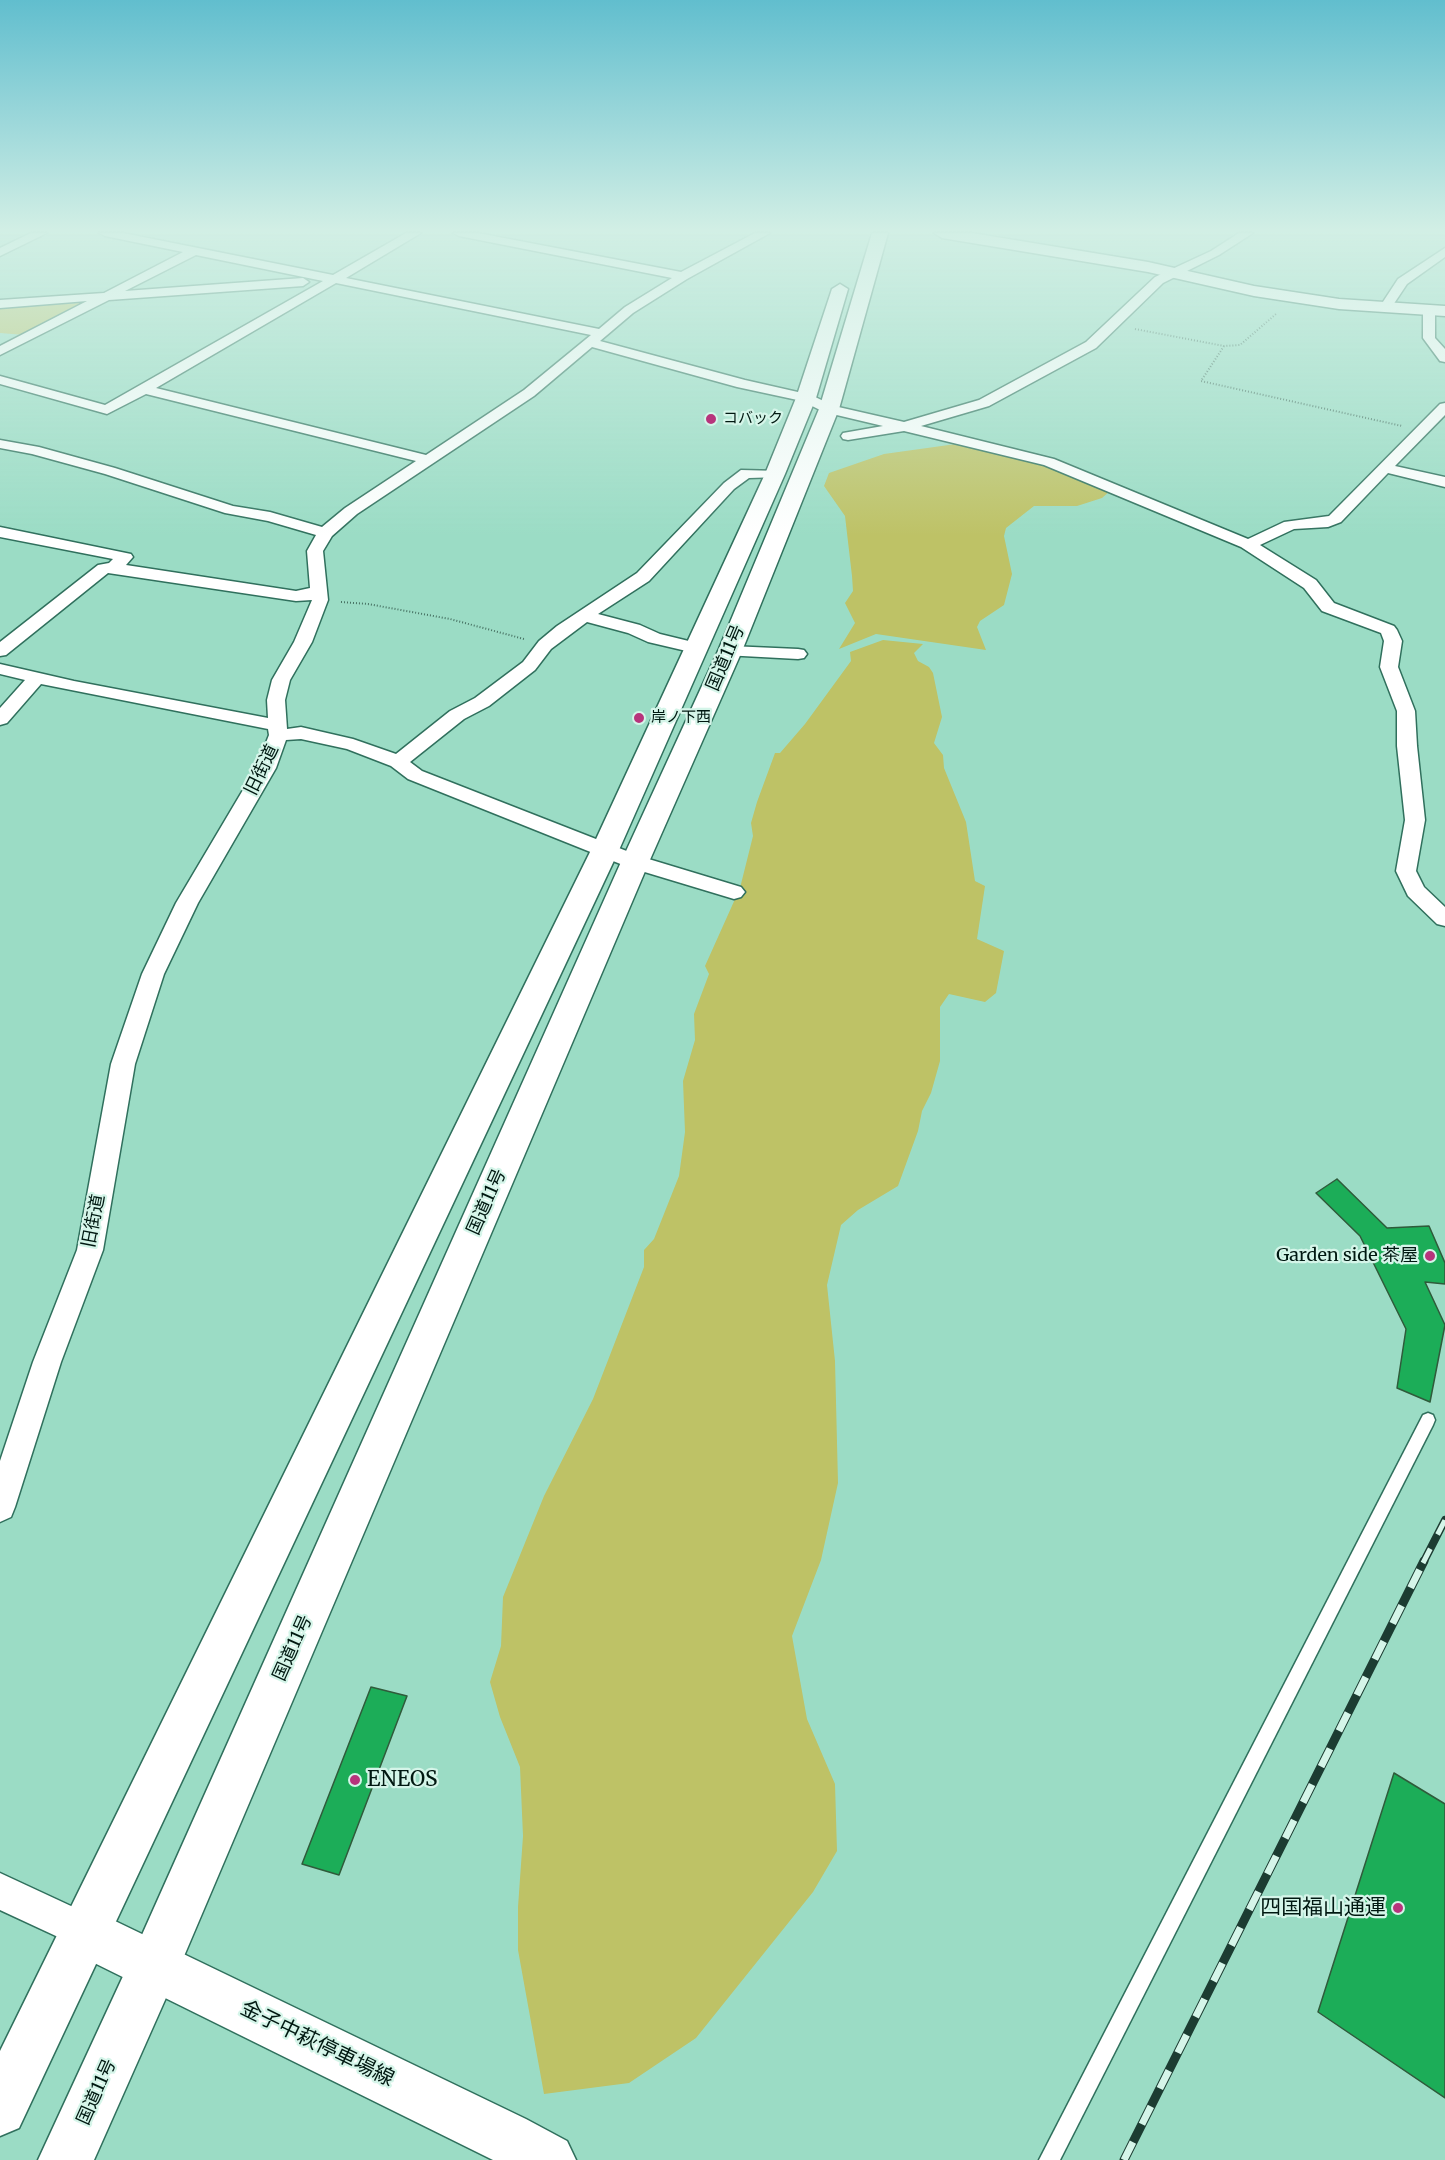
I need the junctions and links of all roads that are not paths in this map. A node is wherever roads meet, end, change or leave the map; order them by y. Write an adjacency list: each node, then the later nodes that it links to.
1 (34, 334): 10 (street)
2 (239, 334): 15 (street)
3 (577, 334): 11 (street)
4 (601, 334): 11 (street)
5 (834, 334): 16 (main road, 国道11号)
6 (843, 334): 16 (main road, 国道11号)
7 (1102, 334): 18 (street)
8 (1430, 334): 13 (street)
9 (0, 335): 10 (street)
10 (26, 338): 12 (street)
11 (596, 338): 16 (street); 21 (street)
12 (0, 351)
13 (1445, 358)
14 (0, 380): 15 (street)
15 (144, 389): 21 (street)
16 (818, 403): 18 (street); 23 (main road, 国道11号); 33 (main road, 国道11号)
17 (1445, 407): 22 (street)
18 (906, 426): 19 (street); 27 (street)
19 (848, 436)
20 (0, 444): 26 (street)
21 (429, 460): 26 (street)
22 (1385, 468): 24 (street); 27 (street)
23 (775, 474): 30 (street); 31 (main road, 国道11号)
24 (1445, 482)
25 (0, 532): 28 (street)
26 (325, 533): 29 (street, 旧街道)
27 (1247, 544): 43 (street)
28 (113, 568): 29 (street); 32 (street)
29 (320, 596): 38 (street, 旧街道)
30 (586, 616): 31 (street); 39 (street)
31 (695, 648): 40 (main road, 国道11号)
32 (0, 651)
33 (730, 651): 34 (street); 41 (main road, 国道11号)
34 (798, 654)
35 (0, 669): 36 (street)
36 (37, 678): 37 (street); 38 (street)
37 (0, 719)
38 (278, 729): 39 (street); 45 (street, 旧街道)
39 (398, 762): 40 (street)
40 (605, 850): 41 (street); 47 (main road, 国道11号)
41 (635, 862): 42 (street); 48 (main road, 国道11号)
42 (734, 892)
43 (1445, 919)
44 (1428, 1420): 52 (lane)
45 (0, 1506)
46 (0, 1891): 47 (street)
47 (86, 1932): 48 (main road, 金子中萩停車場線); 49 (main road, 国道11号)
48 (155, 1964): 50 (main road, 国道11号); 51 (main road, 金子中萩停車場線)
49 (0, 2109)
50 (66, 2160)
51 (548, 2160)
52 (1050, 2160)

